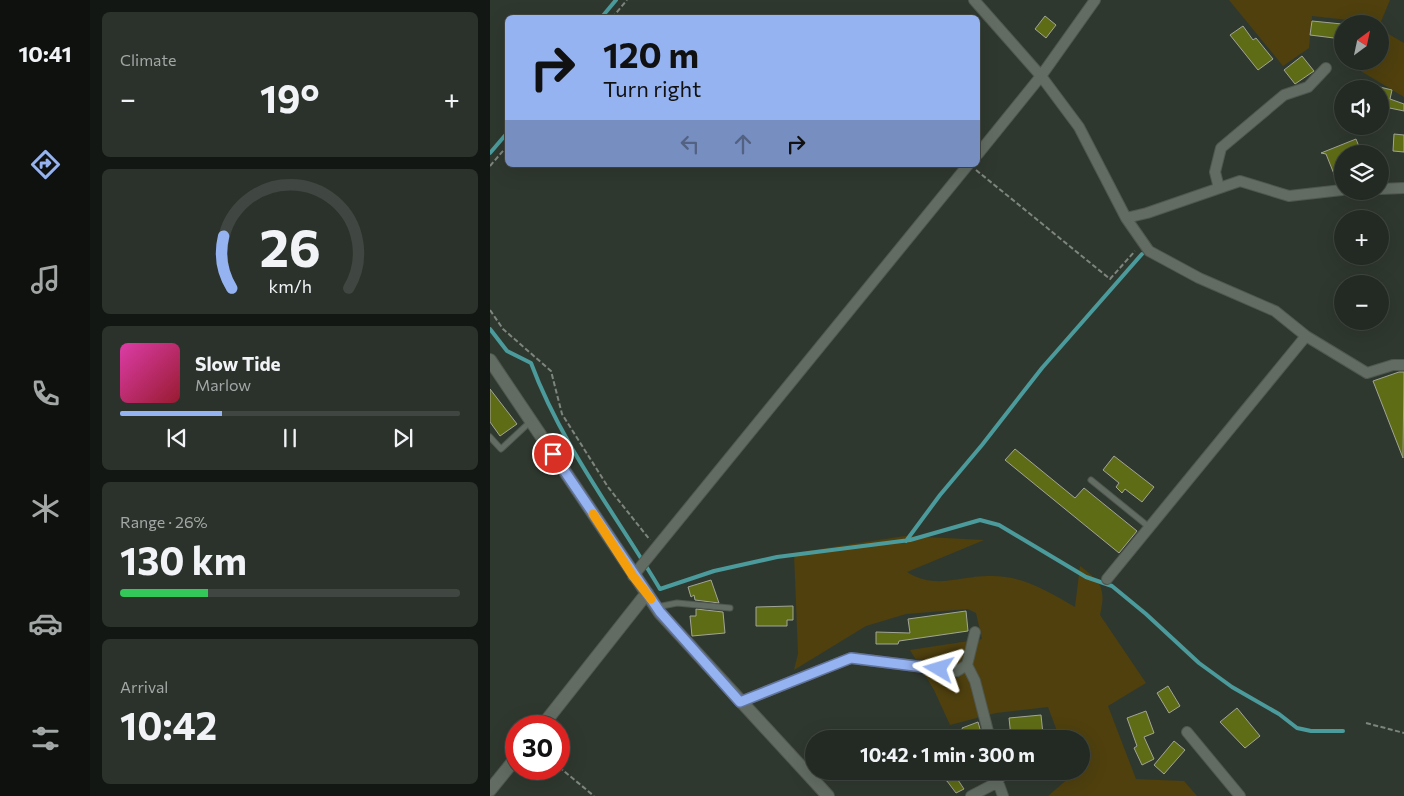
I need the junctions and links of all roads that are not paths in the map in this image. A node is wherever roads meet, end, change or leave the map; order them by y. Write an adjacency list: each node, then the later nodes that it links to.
1 (974, 0): 4 (street)
2 (1095, 0): 4 (street)
3 (1326, 68): 7 (street)
4 (1041, 76): 5 (street); 11 (street)
5 (980, 152)
6 (967, 167): 19 (street)
7 (1219, 188): 10 (street); 11 (street)
8 (1404, 188): 9 (street)
9 (1389, 189)
10 (1334, 191)
11 (1126, 218): 12 (street)
12 (1306, 336): 14 (street); 18 (street)
13 (490, 360): 15 (street)
14 (1404, 365)
15 (532, 420): 16 (lane); 19 (street)
16 (490, 437)
17 (1091, 480): 18 (lane)
18 (1149, 527): 20 (street)
19 (640, 566): 21 (street)
20 (1107, 579)
21 (648, 593): 22 (street); 27 (street)
22 (656, 607): 23 (lane); 26 (street)
23 (730, 608)
24 (975, 632): 25 (street)
25 (966, 665): 26 (street); 28 (street)
26 (740, 702): 34 (street)
27 (551, 715)
28 (988, 730)
29 (1187, 732): 37 (street)
30 (505, 772): 33 (street)
31 (994, 780): 35 (street)
32 (1001, 780): 36 (street)
33 (490, 790)
34 (828, 796)
35 (971, 796)
36 (1003, 796)
37 (1240, 796)

